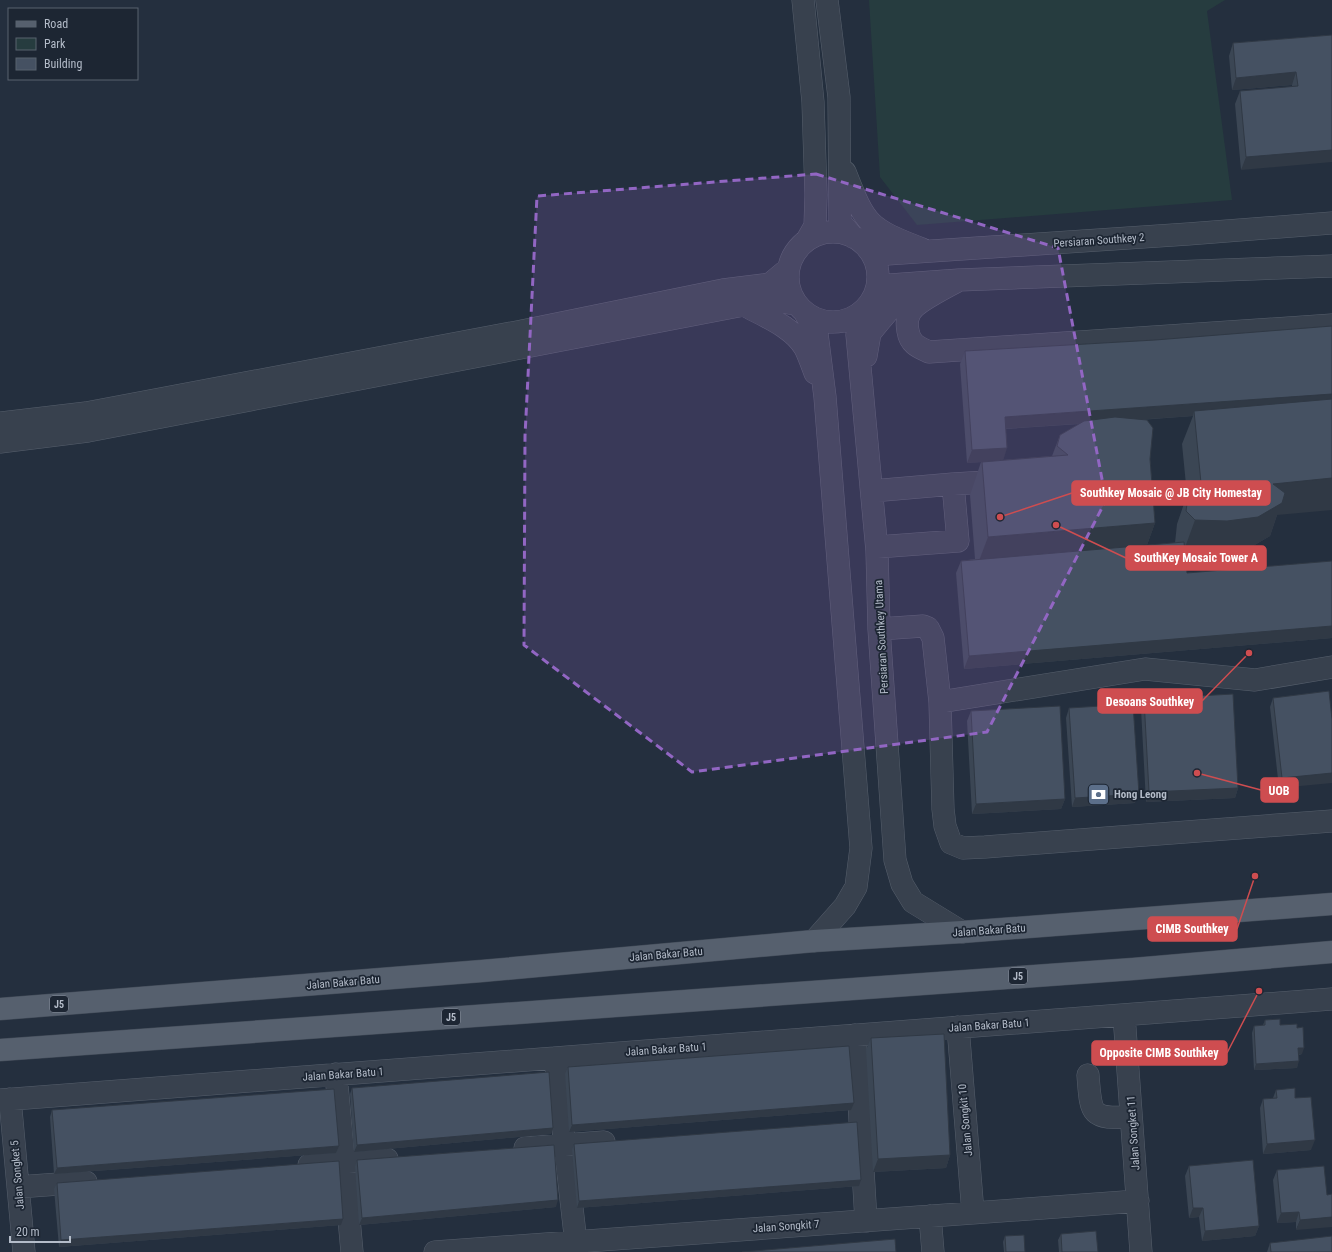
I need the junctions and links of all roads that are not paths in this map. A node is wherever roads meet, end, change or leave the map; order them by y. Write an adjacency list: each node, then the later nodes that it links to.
1 (803, 0): 4 (street)
2 (827, 0): 3 (street)
3 (841, 162): 7 (street); 8 (street)
4 (816, 195): 6 (street); 13 (street)
5 (1332, 223): 8 (street, Persiaran Southkey 2)
6 (807, 240): 7 (street); 10 (street)
7 (860, 242): 8 (street, Persiaran Southkey 2); 15 (street)
8 (929, 251)
9 (1332, 266): 11 (street)
10 (788, 269): 13 (street); 16 (street)
11 (959, 280): 12 (street); 17 (street)
12 (926, 283): 15 (street); 18 (street)
13 (723, 290): 20 (street)
14 (744, 305): 16 (street); 19 (street); 21 (street)
15 (866, 307): 16 (street); 18 (street, Persiaran Southkey Utama)
16 (801, 308): 19 (street)
17 (1332, 325)
18 (862, 378): 24 (street, Persiaran Southkey Utama)
19 (825, 397): 34 (street)
20 (0, 423)
21 (0, 442)
22 (986, 482): 23 (street)
23 (953, 484): 24 (street); 26 (street)
24 (872, 491): 27 (street, Persiaran Southkey Utama)
25 (981, 539): 26 (street)
26 (958, 541): 27 (street)
27 (877, 547): 28 (street, Persiaran Southkey Utama)
28 (879, 629): 30 (street); 33 (street, Persiaran Southkey Utama)
29 (1332, 667): 30 (street)
30 (940, 702): 31 (street)
31 (1332, 821)
32 (1332, 904): 33 (main road, Jalan Bakar Batu / J5)
33 (962, 932): 34 (main road, Jalan Bakar Batu / J5)
34 (814, 940): 37 (main road, Jalan Bakar Batu / J5)
35 (1332, 952): 41 (main road, J5)
36 (1332, 999): 38 (street, Jalan Bakar Batu 1)
37 (0, 1009)
38 (1124, 1015): 39 (street, Jalan Bakar Batu 1); 46 (street, Jalan Songket 11)
39 (958, 1027): 40 (street, Jalan Bakar Batu 1); 56 (street, Jalan Songkit 10)
40 (855, 1035): 42 (street, Jalan Bakar Batu 1); 58 (street)
41 (0, 1050)
42 (555, 1058): 43 (street, Jalan Bakar Batu 1); 48 (street)
43 (336, 1074): 45 (street, Jalan Bakar Batu 1); 51 (street)
44 (1088, 1075): 46 (street)
45 (5, 1099): 54 (street, Jalan Songket 5)
46 (1132, 1117): 55 (street, Jalan Songket 11)
47 (620, 1141): 48 (street)
48 (565, 1145): 49 (street); 59 (street)
49 (502, 1150)
50 (407, 1157): 51 (street)
51 (344, 1162): 52 (street); 61 (street)
52 (289, 1167)
53 (106, 1181): 54 (street)
54 (18, 1188): 60 (street, Jalan Songket 5)
55 (1138, 1201): 56 (street, Jalan Songkit 7); 64 (street, Jalan Songket 11)
56 (972, 1213): 57 (street, Jalan Songkit 7)
57 (930, 1216): 58 (street, Jalan Songkit 7); 63 (street)
58 (866, 1221): 59 (street, Jalan Songkit 7)
59 (576, 1247): 62 (street, Jalan Songkit 7)
60 (24, 1252)
61 (352, 1252)
62 (435, 1252)
63 (933, 1252)
64 (1141, 1252)

